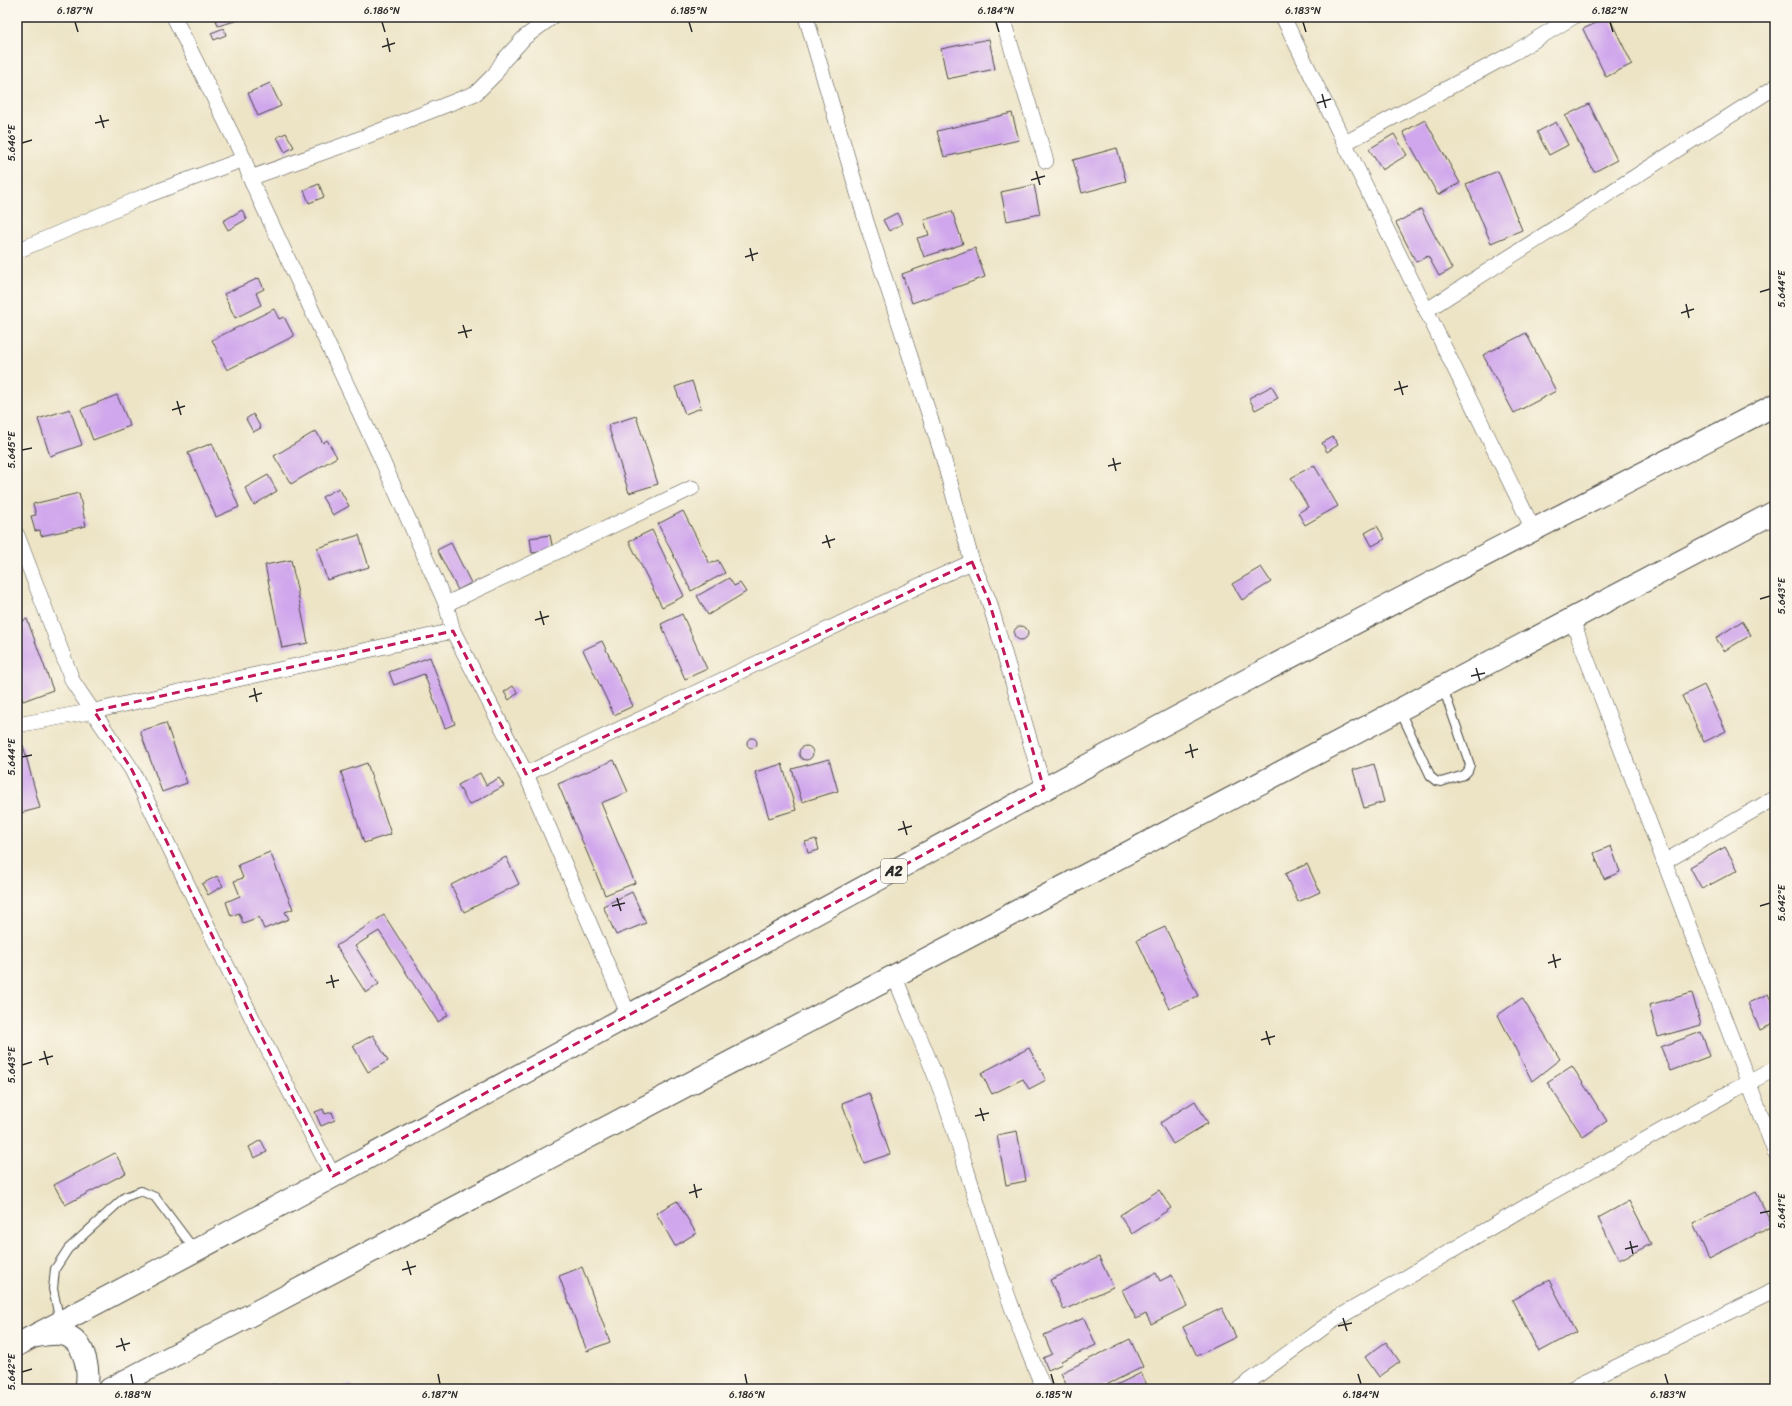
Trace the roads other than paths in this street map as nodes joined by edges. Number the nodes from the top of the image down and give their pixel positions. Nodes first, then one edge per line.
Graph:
1 (174, 17) edge
2 (552, 17) edge
3 (806, 17) edge
4 (1002, 17) edge
5 (1283, 17) edge
6 (1573, 17) edge
7 (1775, 87) edge
8 (1345, 143) junction
9 (244, 159) junction
10 (1046, 161) dead end
11 (250, 178) junction
12 (17, 251) edge
13 (1427, 310) junction
14 (1775, 405) edge
15 (692, 488) dead end
16 (1775, 512) edge
17 (1533, 529) junction
18 (17, 535) edge
19 (972, 562) junction
20 (446, 604) junction
21 (1572, 620) junction
22 (453, 631) junction
23 (1443, 687) junction
24 (1400, 710) junction
25 (94, 711) junction
26 (17, 725) edge
27 (526, 774) junction
28 (1044, 789) junction
29 (1775, 798) edge
30 (1664, 862) junction
31 (894, 975) junction
32 (629, 1016) junction
33 (1775, 1069) edge
34 (1748, 1084) junction
35 (1775, 1152) edge
36 (333, 1176) junction
37 (195, 1250) junction
38 (1775, 1290) edge
39 (60, 1322) junction
40 (25, 1340) edge
41 (86, 1389) edge
42 (110, 1389) edge
43 (1044, 1389) edge
44 (1239, 1389) edge
45 (1571, 1389) edge

1 - 9 street
2 - 11 street
3 - 19 street
4 - 10 street
5 - 8 street
6 - 8 street
7 - 13 street
8 - 13 street
9 - 11 street
9 - 12 street
11 - 20 street
13 - 17 street
14 - 17 highway, A2
15 - 20 street
16 - 21 highway
17 - 28 highway, A2
18 - 25 street
19 - 27 street
19 - 28 street
20 - 22 street
21 - 23 highway
21 - 30 street
22 - 25 street
22 - 27 street
23 - 24 highway
23 - 24 lane
24 - 31 highway
25 - 26 street
25 - 36 street
27 - 32 street
28 - 32 highway, A2
29 - 30 street
30 - 34 street
31 - 42 highway
31 - 43 street
32 - 36 highway, A2
33 - 34 street
34 - 35 street
34 - 44 street
36 - 37 highway, A2
37 - 39 highway, A2
37 - 39 lane
38 - 45 street
39 - 40 highway, A2
40 - 41 highway

